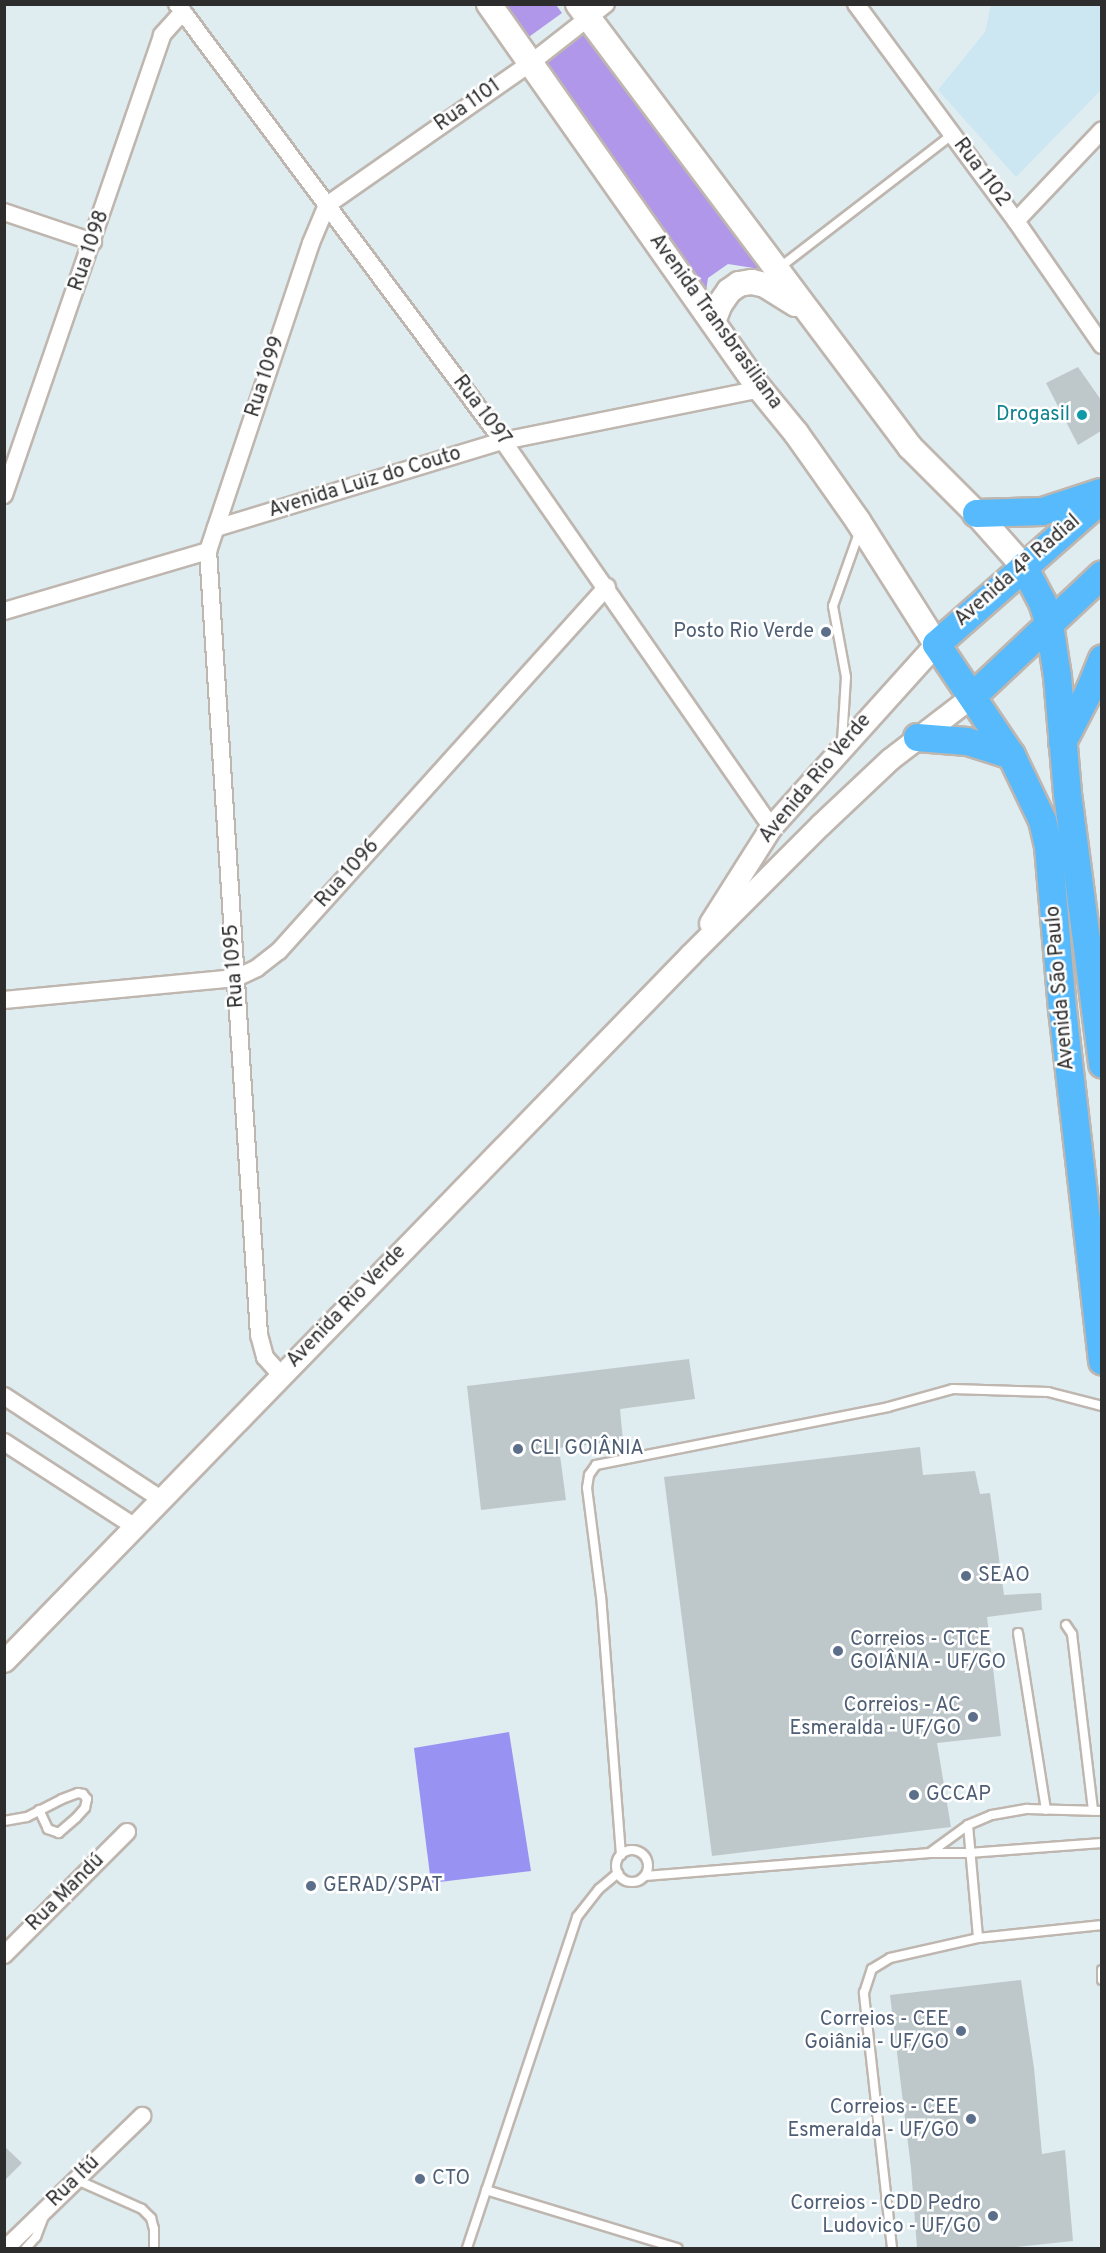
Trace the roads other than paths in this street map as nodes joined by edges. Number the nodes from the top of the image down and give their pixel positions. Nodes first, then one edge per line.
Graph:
1 (489, 4) edge
2 (855, 4) edge
3 (180, 8) edge
4 (591, 9) edge
5 (532, 62) junction
6 (1101, 130) edge
7 (952, 135) junction
8 (327, 205) junction
9 (4, 212) edge
10 (1016, 221) junction
11 (93, 242) junction
12 (777, 269) junction
13 (810, 313) junction
14 (713, 322) junction
15 (1101, 345) edge
16 (760, 388) junction
17 (503, 441) junction
18 (1101, 491) edge
19 (4, 495) edge
20 (1101, 498) edge
21 (976, 513) junction
22 (861, 526) junction
23 (216, 528) junction
24 (208, 551) junction
25 (1023, 566) junction
26 (1101, 574) edge
27 (607, 587) junction
28 (4, 611) edge
29 (1049, 624) junction
30 (936, 644) junction
31 (1101, 658) edge
32 (972, 696) junction
33 (917, 737) junction
34 (1062, 742) junction
35 (841, 747) junction
36 (1011, 755) junction
37 (771, 827) junction
38 (691, 954) junction
39 (1095, 960) edge
40 (236, 978) junction
41 (4, 1000) edge
42 (1101, 1064) edge
43 (1101, 1361) edge
44 (281, 1375) junction
45 (4, 1396) edge
46 (1101, 1406) edge
47 (4, 1442) edge
48 (161, 1498) junction
49 (134, 1526) junction
50 (1066, 1625) dead end
51 (1018, 1633) dead end
52 (4, 1661) edge
53 (39, 1810) junction
54 (1046, 1810) junction
55 (1097, 1811) edge
56 (4, 1821) edge
57 (968, 1825) junction
58 (127, 1832) dead end
59 (1101, 1843) edge
60 (930, 1853) junction
61 (969, 1853) junction
62 (621, 1855) junction
63 (618, 1873) junction
64 (645, 1876) junction
65 (1101, 1925) edge
66 (978, 1938) junction
67 (4, 1955) edge
68 (1101, 1970) edge
69 (1101, 1980) edge
70 (142, 2116) dead end
71 (77, 2180) junction
72 (486, 2190) junction
73 (44, 2211) junction
74 (6, 2248) edge
75 (26, 2248) edge
76 (154, 2248) edge
77 (467, 2248) edge
78 (677, 2248) edge
79 (892, 2248) edge

1 - 5 main road, Avenida Transbrasiliana
2 - 7 street, Rua 1102
3 - 8 street, Rua 1097
3 - 11 street, Rua 1098
4 - 5 street, Rua 1101
4 - 12 main road
5 - 8 street, Rua 1101
5 - 14 main road, Avenida Transbrasiliana
6 - 10 street
7 - 10 street, Rua 1102
7 - 12 lane
8 - 17 street, Rua 1097
8 - 23 street, Rua 1099
9 - 11 street
10 - 15 street, Rua 1102
11 - 19 street, Rua 1098
12 - 13 main road
13 - 14 main road
13 - 21 main road
14 - 16 main road, Avenida Transbrasiliana
16 - 17 street, Avenida Luiz do Couto
16 - 22 main road, Avenida Transbrasiliana
17 - 23 street, Avenida Luiz do Couto
17 - 27 street, Rua 1097
18 - 21 main road
20 - 25 main road, Avenida 4ª Radial
21 - 25 main road
22 - 30 main road, Avenida Transbrasiliana
22 - 35 lane
23 - 24 street, Rua 1099
24 - 28 street
24 - 40 street, Rua 1095
25 - 29 main road, Avenida São Paulo
25 - 30 main road, Avenida 4ª Radial
26 - 29 main road
27 - 37 street, Rua 1097
27 - 40 street, Rua 1096
29 - 32 main road
29 - 34 main road, Avenida São Paulo
30 - 32 main road, Avenida São Paulo
30 - 35 street, Avenida Rio Verde
31 - 34 main road
32 - 33 street, Avenida Rio Verde
32 - 36 main road, Avenida São Paulo
33 - 36 main road
33 - 38 street, Avenida Rio Verde
34 - 39 main road, Avenida São Paulo
35 - 37 street, Avenida Rio Verde
36 - 43 main road, Avenida São Paulo
37 - 38 street, Avenida Rio Verde
38 - 44 street, Avenida Rio Verde
39 - 42 main road, Avenida São Paulo
40 - 41 street, Rua 1096
40 - 44 street, Rua 1095
44 - 48 street, Avenida Rio Verde
45 - 48 street
46 - 62 lane
47 - 49 street
48 - 49 street, Avenida Rio Verde
49 - 52 street, Avenida Rio Verde
50 - 55 lane
51 - 54 lane
53 - 53 lane
53 - 56 lane
54 - 55 lane
54 - 57 lane
57 - 60 lane
57 - 61 lane
58 - 67 street, Rua Mandú
59 - 61 lane
60 - 61 lane
60 - 64 lane
61 - 66 lane
62 - 63 lane
62 - 64 lane
63 - 64 lane
63 - 72 lane
65 - 66 lane
66 - 79 lane
68 - 69 lane
70 - 71 street, Rua Itú
71 - 73 street, Rua Itú
71 - 76 lane
72 - 77 lane
72 - 78 lane
73 - 74 street, Rua Itú
73 - 75 lane

